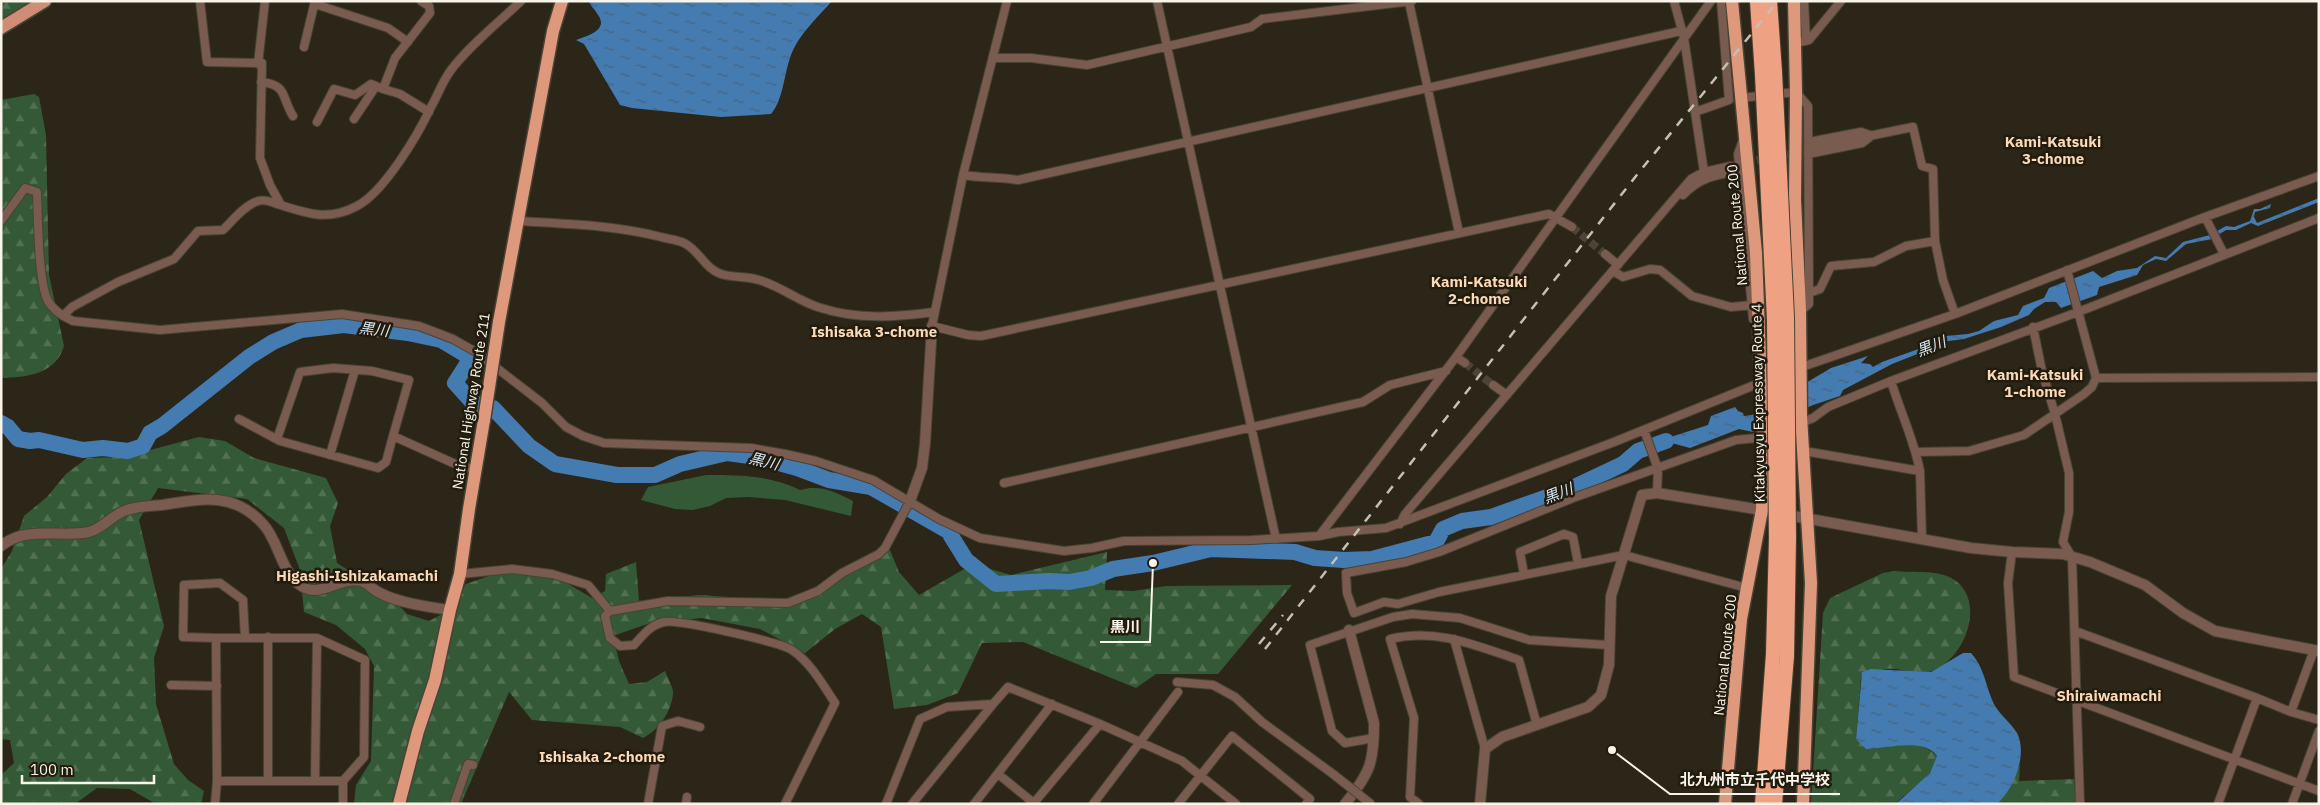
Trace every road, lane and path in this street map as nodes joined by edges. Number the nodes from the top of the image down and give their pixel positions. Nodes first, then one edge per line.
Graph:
1 (45, 1) edge
2 (200, 1) edge
3 (265, 1) edge
4 (421, 1) edge
5 (521, 1) edge
6 (562, 1) edge
7 (1007, 1) edge
8 (1157, 1) edge
9 (1412, 1) edge
10 (1674, 1) edge
11 (1711, 1) edge
12 (1721, 1) edge
13 (1732, 1) edge
14 (1757, 1) edge
15 (1770, 1) edge
16 (1794, 1) edge
17 (1804, 1) edge
18 (1841, 1) edge
19 (315, 2) edge
20 (1409, 2) edge
21 (1, 28) edge
22 (1682, 35) junction
23 (408, 42) junction
24 (1801, 42) junction
25 (304, 47) dead end
26 (1166, 47) junction
27 (993, 58) junction
28 (258, 64) junction
29 (1768, 73) junction
30 (261, 82) junction
31 (379, 87) junction
32 (1428, 88) junction
33 (1796, 92) junction
34 (1735, 99) junction
35 (429, 112) junction
36 (1695, 112) junction
37 (293, 116) dead end
38 (354, 119) dead end
39 (317, 122) dead end
40 (1745, 136) junction
41 (1872, 136) junction
42 (1187, 141) junction
43 (1812, 145) junction
44 (1808, 154) junction
45 (1731, 166) dead end
46 (1739, 171) junction
47 (1704, 172) junction
48 (963, 175) junction
49 (2319, 176) edge
50 (281, 205) junction
51 (1666, 208) junction
52 (1556, 216) junction
53 (2319, 218) edge
54 (2207, 220) junction
55 (1, 221) edge
56 (518, 221) junction
57 (1572, 227) tunnel mouth
58 (1460, 233) junction
59 (1935, 241) junction
60 (2223, 252) junction
61 (1605, 254) tunnel mouth
62 (1615, 268) junction
63 (2067, 272) junction
64 (1219, 283) junction
65 (1809, 293) junction
66 (1752, 305) junction
67 (2077, 310) junction
68 (1800, 311) junction
69 (934, 312) junction
70 (1955, 314) junction
71 (63, 316) junction
72 (932, 326) junction
73 (2033, 327) junction
74 (1760, 339) junction
75 (1456, 357) junction
76 (1465, 363) tunnel mouth
77 (354, 370) junction
78 (1800, 370) junction
79 (1446, 371) junction
80 (2319, 377) edge
81 (2096, 378) junction
82 (1891, 381) junction
83 (1493, 385) tunnel mouth
84 (1762, 385) junction
85 (1506, 395) junction
86 (2055, 414) junction
87 (239, 419) dead end
88 (1801, 420) junction
89 (1251, 428) junction
90 (1644, 432) junction
91 (393, 436) junction
92 (1763, 436) junction
93 (277, 439) junction
94 (1804, 451) junction
95 (1916, 452) junction
96 (330, 455) junction
97 (1657, 466) junction
98 (476, 470) junction
99 (1920, 471) junction
100 (1004, 482) dead end
101 (1657, 493) junction
102 (909, 503) junction
103 (1762, 510) junction
104 (1806, 519) junction
105 (1400, 524) junction
106 (1319, 536) junction
107 (1783, 538) junction
108 (1276, 539) junction
109 (1922, 539) junction
110 (1, 546) edge
111 (2012, 552) junction
112 (1624, 555) junction
113 (2072, 557) junction
114 (1578, 563) junction
115 (460, 574) junction
116 (1524, 574) junction
117 (1747, 588) junction
118 (450, 610) junction
119 (610, 611) junction
120 (1349, 630) junction
121 (2075, 631) junction
122 (268, 637) junction
123 (216, 638) junction
124 (245, 638) junction
125 (317, 638) junction
126 (1454, 639) junction
127 (1608, 646) junction
128 (2316, 651) edge
129 (1178, 682) dead end
130 (171, 684) dead end
131 (216, 686) junction
132 (1178, 692) dead end
133 (2258, 698) junction
134 (2076, 699) junction
135 (992, 704) junction
136 (1052, 704) junction
137 (2291, 712) junction
138 (2319, 720) edge
139 (1100, 724) junction
140 (1537, 725) junction
141 (700, 727) dead end
142 (2319, 731) edge
143 (1374, 738) junction
144 (1140, 743) junction
145 (1485, 749) junction
146 (2234, 759) junction
147 (473, 765) dead end
148 (998, 774) junction
149 (1201, 776) junction
150 (217, 781) junction
151 (268, 781) junction
152 (315, 781) junction
153 (343, 781) junction
154 (2299, 784) junction
155 (2319, 791) edge
156 (1034, 803) edge
157 (215, 804) edge
158 (343, 804) edge
159 (399, 804) edge
160 (454, 804) edge
161 (648, 804) edge
162 (786, 804) edge
163 (886, 804) edge
164 (912, 804) edge
165 (974, 804) edge
166 (1093, 804) edge
167 (1178, 804) edge
168 (1236, 804) edge
169 (1306, 804) edge
170 (1345, 804) edge
171 (1371, 804) edge
172 (1419, 804) edge
173 (1480, 804) edge
174 (1725, 804) edge
175 (1762, 804) edge
176 (1775, 804) edge
177 (1803, 804) edge
178 (2080, 804) edge
179 (2218, 804) edge
180 (2292, 804) edge

1 - 21 main road
2 - 28 street
3 - 28 street
4 - 23 street
5 - 35 street
6 - 56 highway, National Highway Route 211
7 - 27 street
8 - 26 street
9 - 20 street
10 - 22 street
11 - 22 street
12 - 34 street
13 - 34 highway, National Route 200
14 - 29 highway
15 - 29 highway
16 - 24 highway
17 - 24 street
18 - 24 street
19 - 23 street
19 - 25 street
20 - 26 street
20 - 32 street
22 - 32 street
22 - 36 street
22 - 52 street
23 - 31 street
24 - 33 highway
26 - 27 street
26 - 42 street
27 - 48 street
28 - 30 street
29 - 107 highway, bridge
30 - 37 street
30 - 50 street
31 - 35 street
31 - 38 street
31 - 39 street
32 - 42 street
32 - 58 street
33 - 34 street
33 - 43 street
33 - 68 highway
34 - 36 street
34 - 40 highway, National Route 200
35 - 50 street
36 - 47 street
40 - 46 street
40 - 74 highway, National Route 200
41 - 43 street
41 - 44 street
41 - 59 street
42 - 48 street
42 - 64 street
43 - 44 street
44 - 65 street
45 - 47 street
46 - 51 street
46 - 66 street
47 - 51 street
48 - 69 street
49 - 54 street
50 - 71 street
51 - 62 street
52 - 57 street
52 - 58 street
52 - 75 street
53 - 60 street
54 - 60 street
54 - 63 street
55 - 71 street
56 - 69 street
56 - 98 highway, National Highway Route 211, bridge
58 - 64 street
59 - 65 street
59 - 70 street
60 - 67 street
61 - 62 street
62 - 66 street
62 - 85 street
63 - 67 street
63 - 70 street
64 - 72 street
64 - 89 street
65 - 68 street
66 - 74 street
67 - 73 street
67 - 81 street
68 - 78 highway
69 - 72 street
70 - 78 street
71 - 102 street
72 - 102 street
73 - 82 street
73 - 86 street
74 - 84 highway, National Route 200
75 - 76 street
75 - 79 street
77 - 91 street
77 - 93 street
77 - 96 street
78 - 84 street
78 - 88 highway
79 - 89 street
79 - 106 street
80 - 81 street
81 - 86 street
82 - 88 street
82 - 95 street
83 - 85 street
84 - 90 street
84 - 92 highway, National Route 200
85 - 105 street
86 - 95 street
86 - 113 street
87 - 93 street
88 - 92 street
88 - 94 highway
89 - 100 street
89 - 108 street
90 - 97 street
90 - 105 street
91 - 96 street
91 - 98 street
92 - 97 street
92 - 103 highway, National Route 200
93 - 96 street
94 - 99 street
94 - 104 highway
95 - 99 street
97 - 101 street
97 - 116 street
98 - 115 highway, National Highway Route 211
99 - 109 street
101 - 103 street
101 - 112 street
102 - 108 street
102 - 119 street
103 - 104 street
103 - 117 highway, National Route 200
104 - 109 street
104 - 177 highway
105 - 106 street
106 - 108 street
107 - 175 highway
107 - 176 highway
109 - 111 street
110 - 118 street
111 - 113 street
111 - 134 street
112 - 114 street
112 - 117 street
112 - 127 street
113 - 121 street
113 - 128 street
114 - 116 street
114 - 116 street
115 - 118 highway, National Highway Route 211
115 - 119 street
117 - 174 highway, National Route 200
118 - 159 highway, National Highway Route 211
119 - 162 street
120 - 127 street
120 - 143 street
120 - 143 street
121 - 133 street
121 - 134 street
122 - 124 street
122 - 125 street
122 - 151 street
123 - 124 street
123 - 124 street
123 - 131 street
125 - 152 street
125 - 153 street
126 - 140 street
126 - 145 street
126 - 172 street
127 - 140 street
128 - 137 street
129 - 171 street, bridge
130 - 131 street
131 - 150 street
132 - 144 street
133 - 137 street
133 - 146 street
134 - 146 street
134 - 178 street
135 - 136 street
135 - 163 street
135 - 164 street
136 - 139 street
136 - 148 street
137 - 138 street
139 - 144 street
139 - 156 street
140 - 145 street
141 - 161 street
142 - 154 street
143 - 170 street
144 - 149 street
144 - 166 street
145 - 173 street
146 - 154 street
146 - 179 street
147 - 160 street
148 - 156 street
148 - 165 street
149 - 167 street
149 - 168 street
149 - 169 street
150 - 151 street
150 - 157 street
151 - 152 street
152 - 153 street
153 - 158 street
154 - 155 street
154 - 180 street

